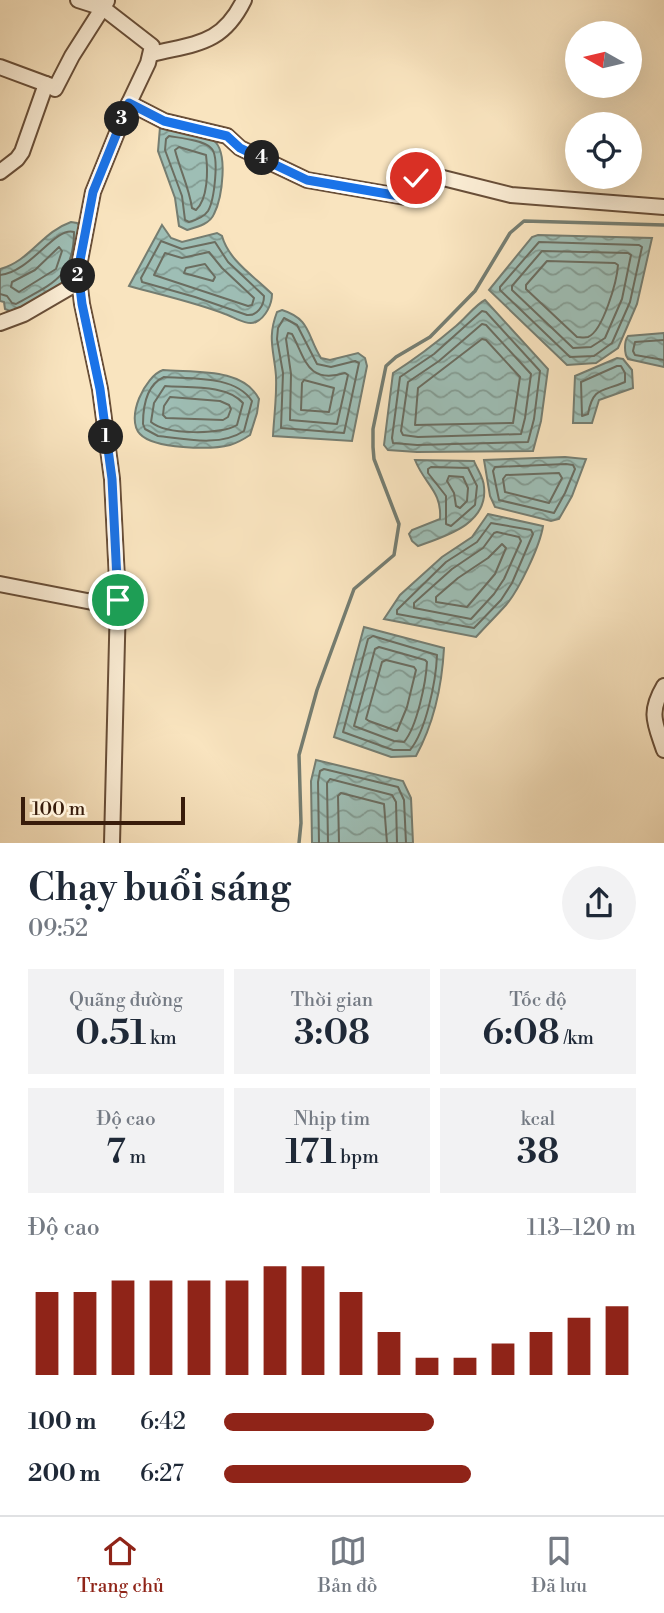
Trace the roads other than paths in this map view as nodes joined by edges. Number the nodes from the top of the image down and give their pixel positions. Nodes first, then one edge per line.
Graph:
1 (78, 0) edge
2 (244, 0) edge
3 (106, 4) edge
4 (152, 54) junction
5 (0, 67) edge
6 (52, 87) junction
7 (129, 103) junction
8 (0, 172) edge
9 (664, 207) edge
10 (79, 282) junction
11 (0, 323) edge
12 (0, 584) edge
13 (118, 607) junction
14 (664, 686) edge
15 (664, 750) edge
16 (112, 843) edge

1 - 3 street
2 - 4 street
3 - 4 street
3 - 6 street
4 - 7 street
5 - 6 street
6 - 8 street
7 - 9 street
7 - 10 street
10 - 11 street
10 - 13 street
12 - 13 street
13 - 16 street
14 - 15 street

